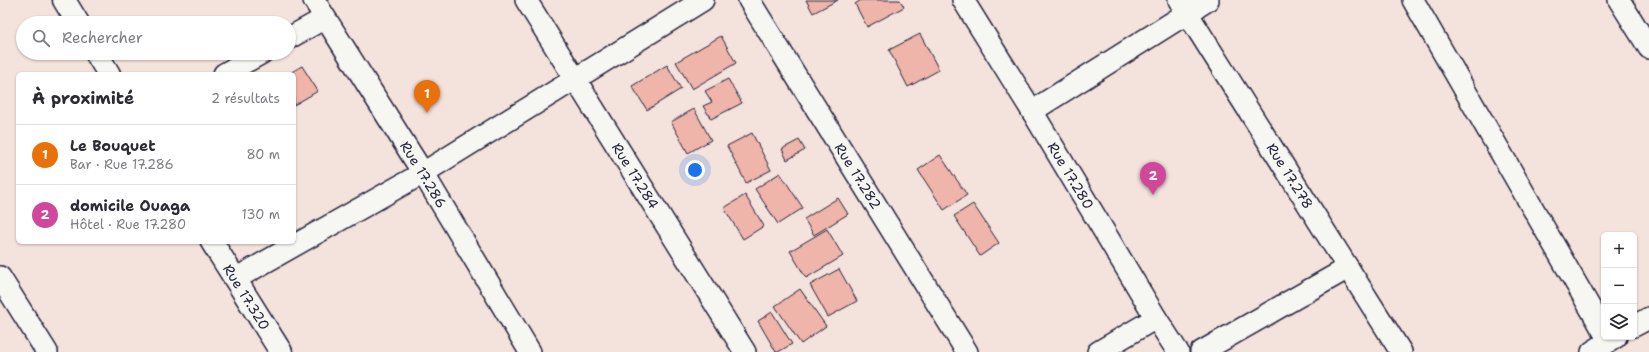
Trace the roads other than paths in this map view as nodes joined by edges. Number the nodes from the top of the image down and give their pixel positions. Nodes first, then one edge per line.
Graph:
1 (64, 0) edge
2 (314, 0) edge
3 (526, 0) edge
4 (703, 0) edge
5 (749, 0) edge
6 (962, 0) edge
7 (1208, 0) edge
8 (1413, 0) edge
9 (1619, 0) edge
10 (1183, 7) edge
11 (74, 16) edge
12 (325, 18) junction
13 (296, 34) edge
14 (1649, 48) edge
15 (100, 60) edge
16 (249, 60) edge
17 (108, 72) edge
18 (228, 72) edge
19 (576, 79) junction
20 (1032, 111) junction
21 (423, 173) junction
22 (213, 244) edge
23 (1348, 268) junction
24 (0, 277) edge
25 (235, 279) junction
26 (1156, 318) junction
27 (1649, 318) edge
28 (1637, 324) edge
29 (1607, 342) edge
30 (47, 352) edge
31 (281, 352) edge
32 (530, 352) edge
33 (745, 352) edge
34 (967, 352) edge
35 (1098, 352) edge
36 (1178, 352) edge
37 (1201, 352) edge
38 (1401, 352) edge

1 - 11 street
2 - 12 street, Rue 17.286
3 - 19 street, Rue 17.284
4 - 19 street
5 - 34 street, Rue 17.282
6 - 20 street, Rue 17.280
7 - 10 street
8 - 29 street
9 - 14 street
10 - 20 street
10 - 23 street, Rue 17.278
12 - 13 street
12 - 21 street, Rue 17.286
15 - 17 street
16 - 18 street
19 - 21 street
19 - 33 street, Rue 17.284
20 - 26 street, Rue 17.280
21 - 25 street
21 - 32 street, Rue 17.286
22 - 25 street, Rue 17.320
23 - 37 street
23 - 38 street, Rue 17.278
24 - 30 street
25 - 31 street, Rue 17.320
26 - 35 street
26 - 36 street, Rue 17.280
27 - 28 street

